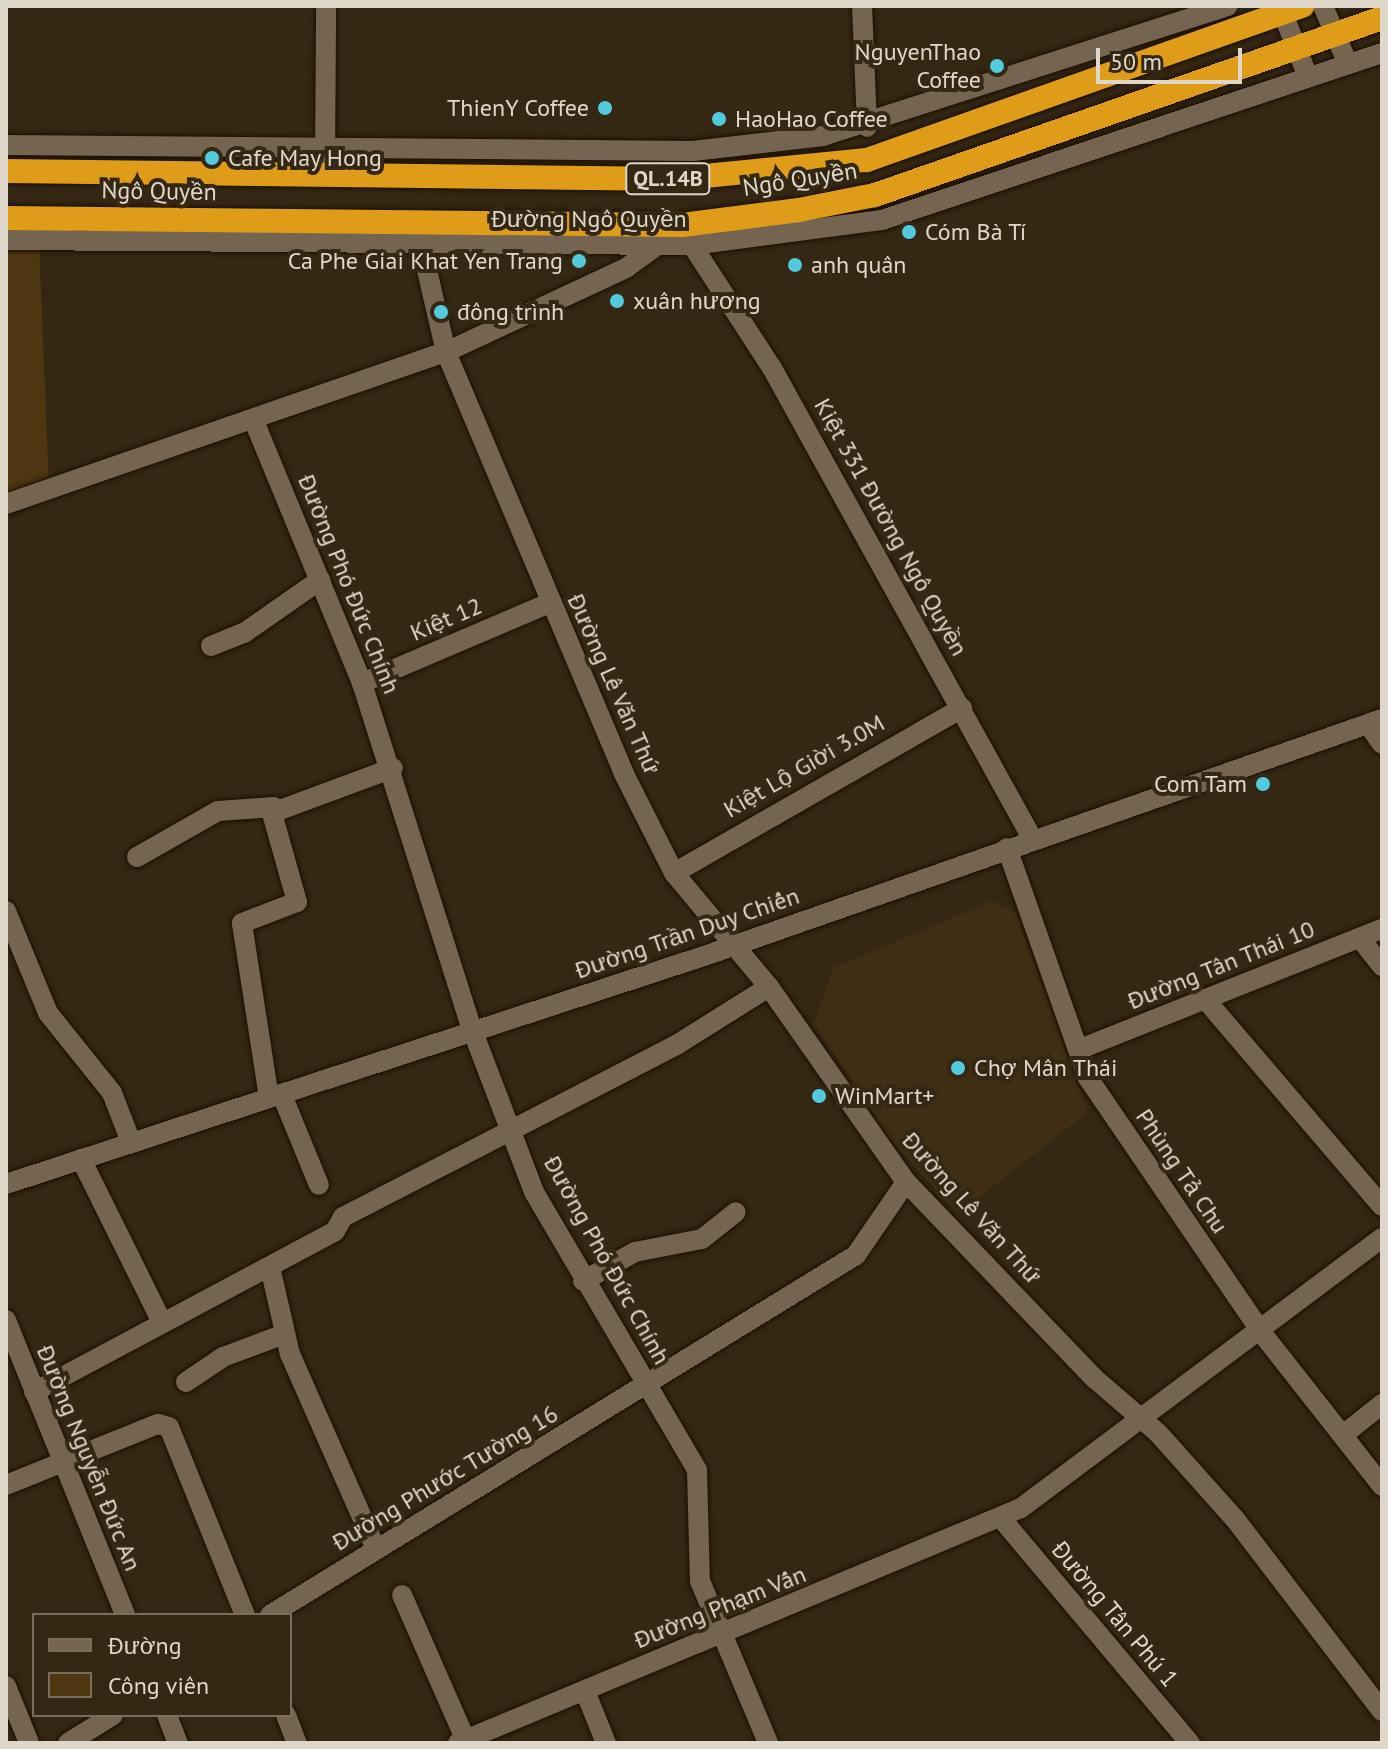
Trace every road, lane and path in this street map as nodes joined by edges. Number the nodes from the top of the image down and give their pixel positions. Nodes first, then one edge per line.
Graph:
1 (326, 6) edge
2 (862, 6) edge
3 (1228, 6) edge
4 (1323, 6) edge
5 (1289, 8) edge
6 (1382, 18) edge
7 (1336, 34) junction
8 (1297, 48) junction
9 (1382, 53) edge
10 (1348, 64) junction
11 (1308, 77) junction
12 (867, 127) junction
13 (6, 145) edge
14 (325, 151) junction
15 (6, 171) edge
16 (325, 176) junction
17 (6, 218) edge
18 (687, 235) junction
19 (6, 240) edge
20 (421, 244) junction
21 (656, 246) junction
22 (446, 352) junction
23 (254, 421) junction
24 (6, 504) edge
25 (320, 580) junction
26 (550, 603) junction
27 (211, 646) dead end
28 (362, 683) junction
29 (962, 708) junction
30 (1375, 722) edge
31 (1382, 744) edge
32 (393, 768) junction
33 (274, 807) junction
34 (1033, 840) junction
35 (1007, 848) junction
36 (137, 857) dead end
37 (674, 873) junction
38 (6, 911) edge
39 (1382, 929) edge
40 (1360, 938) junction
41 (736, 945) junction
42 (1382, 966) edge
43 (769, 987) junction
44 (1205, 999) junction
45 (473, 1032) junction
46 (1080, 1049) junction
47 (276, 1096) junction
48 (511, 1132) junction
49 (131, 1142) junction
50 (81, 1159) junction
51 (906, 1182) junction
52 (6, 1184) edge
53 (319, 1185) dead end
54 (1382, 1206) edge
55 (736, 1212) dead end
56 (1382, 1238) edge
57 (270, 1267) junction
58 (583, 1281) junction
59 (6, 1320) edge
60 (161, 1320) junction
61 (1261, 1332) junction
62 (285, 1334) junction
63 (186, 1382) dead end
64 (648, 1388) junction
65 (34, 1392) junction
66 (1382, 1404) edge
67 (1136, 1419) junction
68 (1343, 1435) junction
69 (61, 1463) junction
70 (6, 1485) edge
71 (1382, 1486) edge
72 (1001, 1518) junction
73 (376, 1549) junction
74 (402, 1595) dead end
75 (124, 1613) edge
76 (244, 1613) edge
77 (273, 1613) edge
78 (723, 1635) junction
79 (6, 1686) edge
80 (585, 1691) junction
81 (1382, 1711) edge
82 (110, 1717) edge
83 (168, 1717) edge
84 (287, 1717) edge
85 (464, 1742) edge
86 (29, 1743) edge
87 (68, 1743) edge
88 (178, 1743) edge
89 (297, 1743) edge
90 (606, 1743) edge
91 (768, 1743) edge
92 (1190, 1743) edge

1 - 14 street
2 - 12 street
3 - 12 street
4 - 7 street
5 - 8 street
5 - 16 highway, Ngô Quyền / QL.14B
6 - 7 highway, Ngô Quyền / QL.14B
7 - 8 highway, Ngô Quyền / QL.14B
7 - 10 street
8 - 11 street
8 - 18 highway, Ngô Quyền / QL.14B
9 - 10 street, Đường Ngô Quyền
10 - 11 street, Đường Ngô Quyền
11 - 18 street, Đường Ngô Quyền
12 - 14 street
13 - 14 street
14 - 16 street
15 - 16 highway, Ngô Quyền / QL.14B
17 - 18 highway, Ngô Quyền / QL.14B
18 - 21 street
18 - 29 street, Kiệt 331 Đường Ngô Quyền
19 - 20 street, Đường Ngô Quyền
20 - 21 street, Đường Ngô Quyền
20 - 22 street, Đường Lê Văn Thứ
21 - 22 street
22 - 23 street
22 - 26 street, Đường Lê Văn Thứ
23 - 24 street
23 - 25 street, Đường Phó Đức Chính
25 - 27 street
25 - 28 street, Đường Phó Đức Chính
26 - 28 street, Kiệt 12
26 - 37 street, Đường Lê Văn Thứ
28 - 32 street, Đường Phó Đức Chính
29 - 34 street, Kiệt 331 Đường Ngô Quyền
29 - 37 street, Kiệt Lộ Giời 3.0M
30 - 31 street
30 - 34 street, Đường Trần Duy Chiến
32 - 33 street
32 - 45 street, Đường Phó Đức Chính
33 - 36 street
33 - 47 street
34 - 35 street, Đường Trần Duy Chiến
35 - 41 street, Đường Trần Duy Chiến
35 - 46 street, Phùng Tả Chu
37 - 41 street, Đường Lê Văn Thứ
38 - 49 street
39 - 40 street, Đường Tân Thái 10
40 - 42 street
40 - 44 street, Đường Tân Thái 10
41 - 43 street, Đường Lê Văn Thứ
41 - 45 street, Đường Trần Duy Chiến
43 - 48 street
43 - 51 street, Đường Lê Văn Thứ
44 - 46 street, Đường Tân Thái 10
44 - 54 street
45 - 47 street, Đường Trần Duy Chiến
45 - 48 street, Đường Phó Đức Chính
46 - 61 street, Phùng Tả Chu
47 - 49 street, Đường Trần Duy Chiến
47 - 53 street
48 - 57 street
48 - 58 street, Đường Phó Đức Chính
49 - 50 street, Đường Trần Duy Chiến
50 - 52 street, Đường Trần Duy Chiến
50 - 60 street
51 - 64 street, Đường Phước Tường 16
51 - 67 street, Đường Lê Văn Thứ
55 - 58 street
56 - 61 street
57 - 60 street
57 - 62 street
58 - 64 street, Đường Phó Đức Chính
59 - 65 street, Đường Nguyễn Đức An
60 - 65 street
61 - 67 street, Đường Phạm Vấn
61 - 68 street, Phùng Tả Chu
62 - 63 street
62 - 73 street
64 - 73 street, Đường Phước Tường 16
64 - 78 street, Đường Phó Đức Chính
65 - 69 street, Đường Nguyễn Đức An
66 - 68 street
67 - 72 street, Đường Phạm Vấn
67 - 81 street, Đường Lê Văn Thứ
68 - 71 street, Phùng Tả Chu
69 - 70 street
69 - 75 street, Đường Nguyễn Đức An
69 - 76 street
72 - 78 street, Đường Phạm Vấn
72 - 92 street, Đường Tân Phú 1
73 - 77 street, Đường Phước Tường 16
74 - 85 street
78 - 80 street, Đường Phạm Vấn
78 - 91 street, Đường Phó Đức Chính
79 - 86 street
80 - 85 street, Đường Phạm Vấn
80 - 90 street
82 - 87 street
83 - 88 street
84 - 89 street

